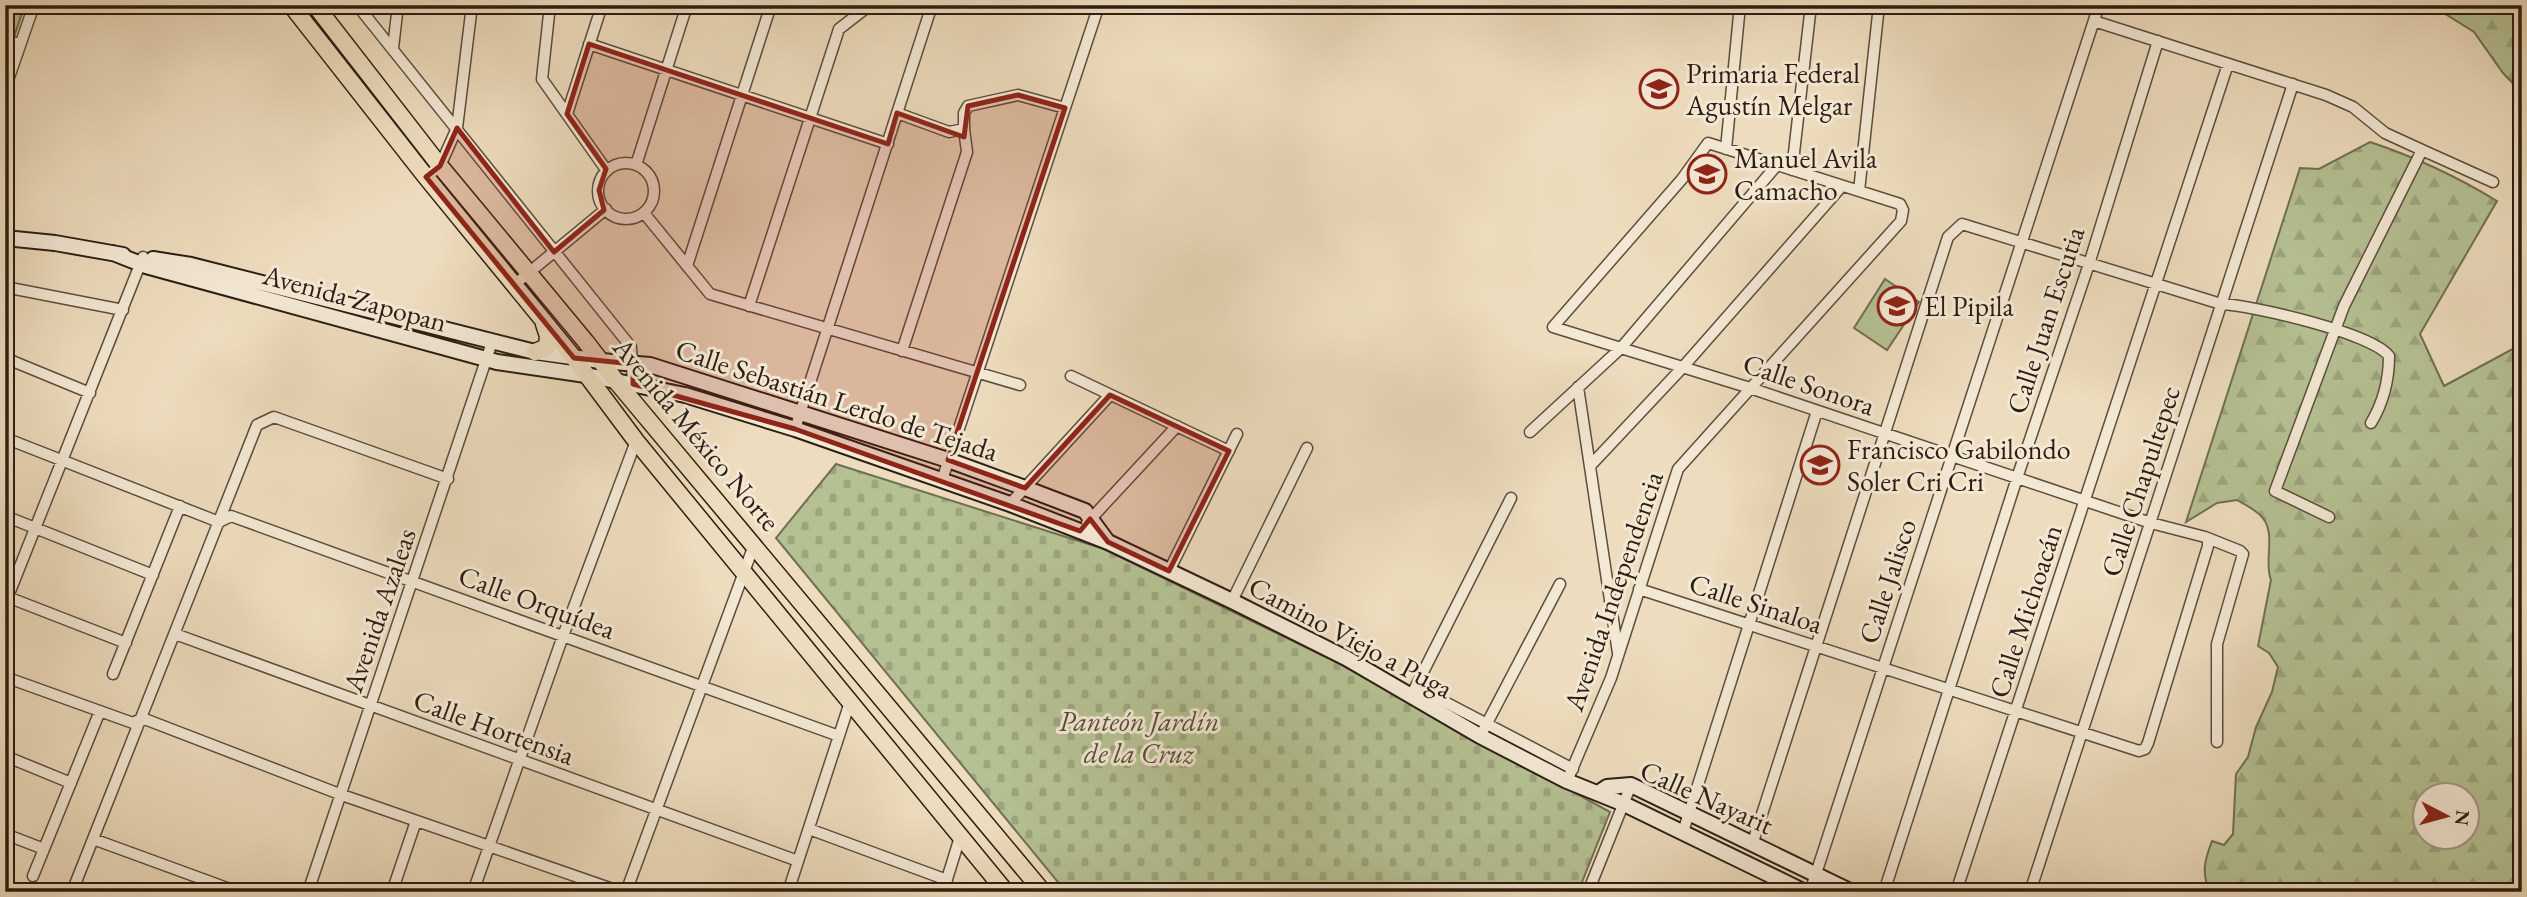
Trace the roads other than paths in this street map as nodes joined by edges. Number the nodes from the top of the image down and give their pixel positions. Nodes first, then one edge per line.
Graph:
1 (34, 5) edge
2 (291, 5) edge
3 (315, 5) edge
4 (357, 5) edge
5 (398, 5) edge
6 (472, 5) edge
7 (550, 5) edge
8 (602, 5) edge
9 (687, 5) edge
10 (771, 5) edge
11 (870, 5) edge
12 (932, 5) edge
13 (1099, 5) edge
14 (1740, 5) edge
15 (1811, 5) edge
16 (1879, 5) edge
17 (2099, 5) edge
18 (2094, 21) junction
19 (5, 40) edge
20 (2158, 41) junction
21 (20, 44) junction
22 (589, 44) junction
23 (393, 48) junction
24 (2228, 64) junction
25 (667, 70) junction
26 (2293, 84) junction
27 (5, 89) edge
28 (741, 94) junction
29 (1065, 108) junction
30 (567, 114) junction
31 (897, 114) junction
32 (811, 118) junction
33 (457, 128) junction
34 (964, 129) junction
35 (888, 144) junction
36 (1726, 149) junction
37 (2422, 150) junction
38 (636, 165) junction
39 (1777, 165) junction
40 (440, 166) junction
41 (1792, 170) junction
42 (607, 171) junction
43 (426, 177) junction
44 (2493, 182) dead end
45 (1842, 186) junction
46 (1859, 191) junction
47 (606, 209) junction
48 (644, 213) junction
49 (5, 238) edge
50 (2022, 243) junction
51 (554, 251) junction
52 (142, 260) junction
53 (2089, 264) junction
54 (687, 266) junction
55 (528, 273) junction
56 (514, 285) junction
57 (2156, 285) junction
58 (5, 287) edge
59 (2221, 304) junction
60 (750, 306) junction
61 (123, 310) junction
62 (543, 322) junction
63 (828, 329) junction
64 (2335, 330) junction
65 (492, 342) junction
66 (1621, 348) junction
67 (902, 351) junction
68 (535, 352) junction
69 (5, 358) edge
70 (574, 358) junction
71 (487, 359) junction
72 (601, 361) junction
73 (633, 364) junction
74 (1683, 367) junction
75 (976, 373) junction
76 (586, 375) junction
77 (1071, 376) dead end
78 (616, 381) junction
79 (633, 384) junction
80 (1020, 385) dead end
81 (1578, 387) junction
82 (1750, 388) junction
83 (90, 393) junction
84 (1110, 395) junction
85 (1817, 411) junction
86 (800, 413) junction
87 (2371, 423) dead end
88 (1177, 426) junction
89 (795, 429) junction
90 (1530, 432) dead end
91 (1237, 434) dead end
92 (1885, 434) junction
93 (5, 438) edge
94 (636, 440) junction
95 (1307, 448) dead end
96 (1229, 451) junction
97 (1952, 457) junction
98 (63, 460) junction
99 (948, 460) junction
100 (1590, 466) junction
101 (2017, 478) junction
102 (448, 479) junction
103 (942, 480) junction
104 (1025, 488) junction
105 (1511, 498) dead end
106 (2085, 501) junction
107 (1010, 504) junction
108 (180, 506) junction
109 (5, 516) edge
110 (2329, 517) dead end
111 (1091, 519) junction
112 (219, 522) junction
113 (2151, 523) junction
114 (36, 528) junction
115 (1080, 531) junction
116 (2208, 539) junction
117 (1108, 542) junction
118 (754, 545) junction
119 (1169, 571) junction
120 (745, 573) junction
121 (153, 575) junction
122 (413, 582) junction
123 (1560, 584) dead end
124 (1639, 589) junction
125 (6, 599) edge
126 (1232, 601) junction
127 (1749, 625) junction
128 (175, 634) junction
129 (563, 636) junction
130 (126, 643) junction
131 (1816, 647) junction
132 (1618, 656) junction
133 (1883, 668) junction
134 (113, 674) dead end
135 (5, 677) edge
136 (702, 687) junction
137 (1948, 690) junction
138 (1413, 692) junction
139 (850, 702) junction
140 (371, 706) junction
141 (100, 711) junction
142 (2016, 712) junction
143 (142, 718) junction
144 (1483, 731) junction
145 (2082, 733) junction
146 (839, 736) junction
147 (2217, 742) dead end
148 (5, 756) edge
149 (520, 761) junction
150 (1570, 775) junction
151 (71, 783) junction
152 (1631, 785) junction
153 (1598, 793) junction
154 (342, 794) junction
155 (1624, 804) junction
156 (657, 810) junction
157 (1689, 812) junction
158 (416, 821) junction
159 (809, 829) junction
160 (1683, 832) junction
161 (5, 834) edge
162 (960, 836) junction
163 (93, 839) junction
164 (1753, 842) junction
165 (489, 846) junction
166 (44, 849) junction
167 (798, 861) junction
168 (1816, 874) junction
169 (33, 876) dead end
170 (947, 880) junction
171 (72, 892) edge
172 (238, 892) edge
173 (308, 892) edge
174 (392, 892) edge
175 (473, 892) edge
176 (624, 892) edge
177 (788, 892) edge
178 (943, 892) edge
179 (1006, 892) edge
180 (1043, 892) edge
181 (1588, 892) edge
182 (1808, 892) edge
183 (1852, 892) edge
184 (1884, 892) edge
185 (1956, 892) edge
186 (2030, 892) edge

1 - 21 street
2 - 43 main road, Avenida México Norte
3 - 40 main road, Avenida México Norte
4 - 23 street, Calle Sebastián Lerdo de Tejada
5 - 23 street
6 - 33 street
7 - 30 street
8 - 22 street
9 - 25 street
10 - 28 street
11 - 32 street
12 - 31 street
13 - 29 street
14 - 36 street
15 - 41 street
16 - 46 street
17 - 18 street, Calle Jalisco
18 - 20 street
18 - 50 street, Calle Jalisco
19 - 21 street
20 - 24 street
20 - 53 street, Calle Juan Escutia
21 - 27 street
22 - 25 street
22 - 30 street
23 - 33 street, Calle Sebastián Lerdo de Tejada
24 - 26 street
24 - 57 street, Calle Michoacán
25 - 28 street
25 - 38 street
26 - 37 street
26 - 59 street, Calle Chapultepec
28 - 32 street
28 - 54 street
29 - 34 street
29 - 75 street
30 - 42 street
31 - 34 street
31 - 35 street
32 - 35 street
32 - 60 street
33 - 40 street
33 - 51 street, Calle Sebastián Lerdo de Tejada
34 - 67 street
35 - 63 street
36 - 39 street
36 - 66 street, Calle Sonora
37 - 44 street
37 - 64 street
38 - 42 street
38 - 48 street
39 - 41 street
39 - 66 street
40 - 43 street
40 - 55 main road, Avenida México Norte
41 - 45 street
42 - 47 street
43 - 56 main road, Avenida México Norte
45 - 46 street
45 - 74 street
46 - 82 street, Avenida Independencia
47 - 48 street
47 - 51 street
48 - 54 street
49 - 52 street, Avenida Zapopan
50 - 53 street
50 - 92 street
50 - 97 street, Calle Jalisco
51 - 55 street
51 - 73 street, Calle Sebastián Lerdo de Tejada
52 - 61 street
52 - 65 street, Avenida Zapopan
52 - 71 street, Avenida Zapopan
53 - 57 street
53 - 101 street, Calle Juan Escutia
54 - 60 street
55 - 56 street
55 - 72 main road, Avenida México Norte
56 - 62 main road, Avenida México Norte
57 - 59 street
57 - 106 street, Calle Michoacán
58 - 61 street
59 - 64 street
59 - 113 street, Calle Chapultepec
60 - 63 street
61 - 83 street
62 - 68 main road
62 - 70 main road, Avenida México Norte
63 - 67 street
63 - 86 street
64 - 87 street
64 - 110 street
65 - 68 street, Avenida Zapopan
65 - 71 street, Avenida Azaleas
66 - 74 street, Calle Sonora
66 - 81 street
67 - 75 street
68 - 70 street, Calle Sebastián Lerdo de Tejada
69 - 83 street
70 - 72 street, Calle Sebastián Lerdo de Tejada
70 - 76 main road, Avenida México Norte
71 - 76 street, Avenida Zapopan
71 - 102 street, Avenida Azaleas
72 - 73 street, Calle Sebastián Lerdo de Tejada
72 - 78 main road, Avenida México Norte
73 - 79 street, Calle Sebastián Lerdo de Tejada
73 - 86 street, Calle Sebastián Lerdo de Tejada
74 - 82 street, Calle Sonora
74 - 100 street
75 - 80 street
75 - 99 street
76 - 78 street, Calle Sebastián Lerdo de Tejada
76 - 94 main road, Avenida México Norte
77 - 84 street
78 - 79 street, Calle Sebastián Lerdo de Tejada
78 - 118 main road, Avenida México Norte
79 - 89 street, Calle Sebastián Lerdo de Tejada
81 - 90 street
81 - 100 street
82 - 85 street, Calle Sonora
82 - 124 street, Avenida Independencia
83 - 98 street
84 - 88 street
84 - 104 street, Calle Sebastián Lerdo de Tejada
85 - 92 street, Calle Sonora
85 - 127 street
86 - 89 street
86 - 99 street, Calle Sebastián Lerdo de Tejada
88 - 96 street
88 - 111 street
89 - 103 street, Calle Sebastián Lerdo de Tejada
91 - 96 street
92 - 97 street, Calle Sonora
92 - 131 street
93 - 98 street, Calle Orquídea
94 - 120 main road, Avenida México Norte
94 - 129 street
95 - 126 street
96 - 119 street
97 - 101 street, Calle Sonora
97 - 133 street, Calle Jalisco
98 - 108 street, Calle Orquídea
98 - 114 street
99 - 103 street
99 - 104 street, Calle Sebastián Lerdo de Tejada
100 - 132 street
101 - 106 street, Calle Sonora
101 - 137 street, Calle Juan Escutia
102 - 112 street
102 - 122 street, Avenida Azaleas
103 - 107 street, Calle Sebastián Lerdo de Tejada
104 - 107 street, Calle Sebastián Lerdo de Tejada
104 - 111 street, Calle Sebastián Lerdo de Tejada
105 - 138 street
106 - 113 street, Calle Sonora
106 - 142 street, Calle Michoacán
107 - 115 street, Calle Sebastián Lerdo de Tejada
108 - 112 street, Calle Orquídea
108 - 121 street
109 - 114 street
111 - 115 street
111 - 117 street, Calle Sebastián Lerdo de Tejada
112 - 122 street, Calle Orquídea
112 - 128 street
113 - 116 street, Calle Sonora
113 - 145 street, Calle Chapultepec
114 - 121 street
114 - 125 street
115 - 117 street, Calle Sebastián Lerdo de Tejada
116 - 145 street, Calle Sinaloa
116 - 147 street, Calle Sonora
117 - 119 street, Camino Viejo a Puga
118 - 120 street
118 - 180 main road, Avenida México Norte
119 - 126 street, Camino Viejo a Puga
120 - 136 street
120 - 139 main road, Avenida México Norte
121 - 130 street
122 - 129 street, Calle Orquídea
122 - 140 street, Avenida Azaleas
123 - 144 street
124 - 127 street, Calle Sinaloa
124 - 132 street, Avenida Independencia
125 - 130 street
126 - 138 street, Camino Viejo a Puga
127 - 131 street, Calle Sinaloa
127 - 157 street
128 - 140 street, Calle Hortensia
128 - 143 street
129 - 136 street, Calle Orquídea
129 - 149 street
130 - 134 street
131 - 133 street, Calle Sinaloa
131 - 164 street
132 - 150 street, Avenida Independencia
133 - 137 street, Calle Sinaloa
133 - 168 street, Calle Jalisco
135 - 141 street
136 - 146 street, Calle Orquídea
136 - 156 street
137 - 142 street, Calle Sinaloa
137 - 184 street, Calle Juan Escutia
138 - 144 street, Camino Viejo a Puga
139 - 146 street
139 - 162 main road, Avenida México Norte
140 - 149 street, Calle Hortensia
140 - 154 street, Avenida Azaleas
141 - 143 street
141 - 151 street
142 - 145 street, Calle Sinaloa
142 - 185 street, Calle Michoacán
143 - 154 street
143 - 163 street
144 - 150 street, Camino Viejo a Puga
145 - 186 street, Calle Chapultepec
146 - 159 street
148 - 151 street
149 - 156 street, Calle Hortensia
149 - 165 street
150 - 153 street, Camino Viejo a Puga
151 - 166 street
152 - 153 street, Calle Nayarit
152 - 155 street
152 - 157 street, Calle Nayarit
153 - 155 street, Calle Nayarit
154 - 158 street
154 - 173 street, Avenida Azaleas
155 - 160 street, Calle Nayarit
155 - 181 street
156 - 167 street, Calle Hortensia
156 - 176 street
157 - 160 street
157 - 164 street, Calle Nayarit
158 - 165 street
158 - 174 street
159 - 167 street
159 - 170 street
160 - 182 street, Calle Nayarit
161 - 166 street
162 - 170 street
162 - 179 main road, Avenida México Norte
163 - 171 street
163 - 172 street
164 - 168 street, Calle Nayarit
165 - 175 street
165 - 176 street
166 - 169 street
167 - 177 street
168 - 182 street, Calle Jalisco
168 - 183 street, Calle Nayarit
170 - 178 street

